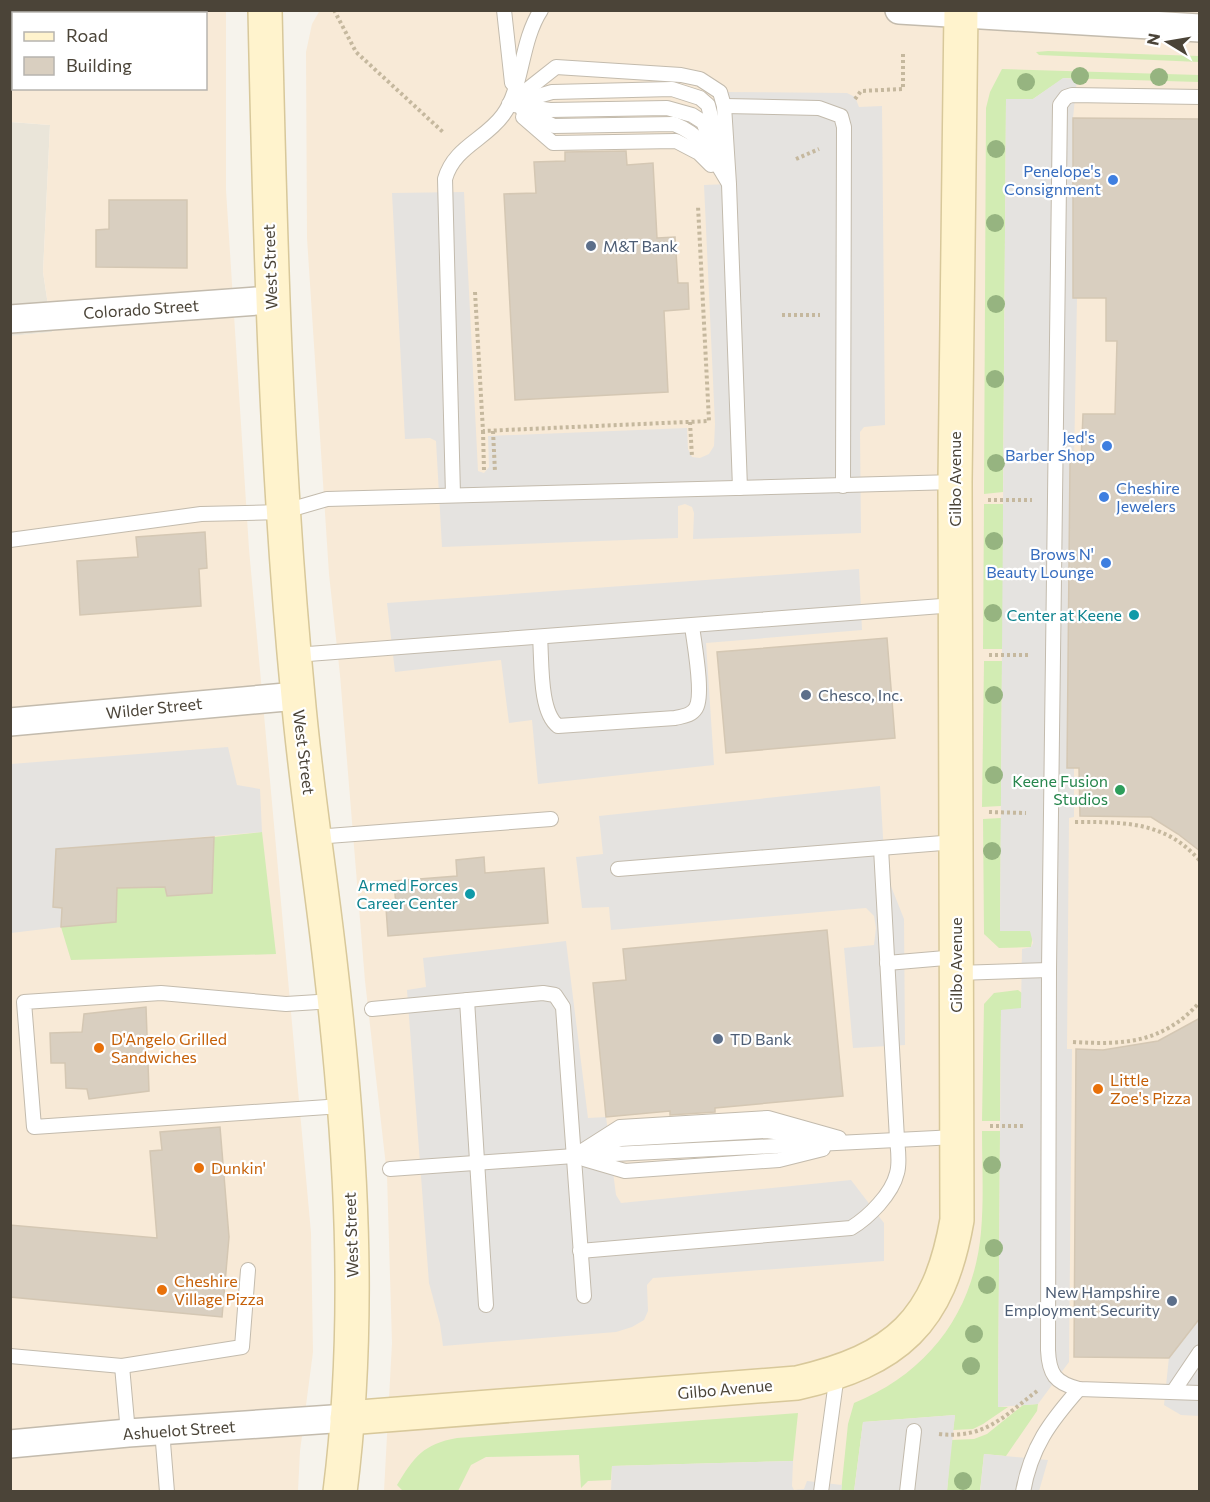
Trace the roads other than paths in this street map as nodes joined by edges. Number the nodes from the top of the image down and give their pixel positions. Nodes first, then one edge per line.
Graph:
1 (265, 10) edge
2 (504, 10) edge
3 (541, 10) edge
4 (899, 10) edge
5 (962, 13) edge
6 (1200, 28) edge
7 (1200, 97) edge
8 (511, 98) junction
9 (724, 106) junction
10 (729, 184) junction
11 (271, 300) junction
12 (10, 319) edge
13 (843, 486) junction
14 (740, 488) junction
15 (955, 491) junction
16 (453, 495) junction
17 (282, 512) junction
18 (10, 540) edge
19 (955, 605) junction
20 (692, 626) junction
21 (540, 637) junction
22 (295, 655) junction
23 (297, 696) junction
24 (10, 722) edge
25 (551, 819) dead end
26 (955, 827) junction
27 (315, 837) junction
28 (880, 848) junction
29 (618, 869) dead end
30 (887, 963) junction
31 (957, 965) junction
32 (1049, 970) junction
33 (467, 1000) junction
34 (334, 1001) junction
35 (372, 1009) dead end
36 (342, 1106) junction
37 (956, 1132) junction
38 (897, 1139) junction
39 (852, 1141) junction
40 (574, 1156) junction
41 (477, 1163) junction
42 (390, 1169) dead end
43 (580, 1251) junction
44 (248, 1270) dead end
45 (584, 1296) dead end
46 (486, 1305) dead end
47 (1200, 1352) edge
48 (10, 1356) edge
49 (122, 1366) junction
50 (837, 1374) junction
51 (1079, 1389) junction
52 (1173, 1392) junction
53 (1200, 1393) edge
54 (347, 1419) junction
55 (162, 1430) junction
56 (914, 1431) road end
57 (128, 1433) junction
58 (10, 1444) edge
59 (167, 1491) edge
60 (340, 1491) edge
61 (821, 1491) edge
62 (907, 1491) edge
63 (1023, 1491) edge

1 - 11 street, West Street
2 - 8 lane
3 - 8 lane
4 - 5 street
5 - 6 street
5 - 15 street, Gilbo Avenue
7 - 32 lane
8 - 9 lane
8 - 10 lane
8 - 10 lane
8 - 10 lane
8 - 16 lane
9 - 10 lane
9 - 13 lane
10 - 14 lane
11 - 12 street, Colorado Street
11 - 17 street, West Street
13 - 14 lane
13 - 15 lane
14 - 16 lane
15 - 19 street, Gilbo Avenue
16 - 17 lane
17 - 18 lane
17 - 22 street, West Street
19 - 20 lane
19 - 26 street, Gilbo Avenue
20 - 21 lane
20 - 21 lane
21 - 22 lane
22 - 23 street, West Street
23 - 24 street, Wilder Street
23 - 27 street, West Street
25 - 27 lane
26 - 28 lane
26 - 31 street, Gilbo Avenue
27 - 34 street, West Street
28 - 29 lane
28 - 30 lane
30 - 31 lane
30 - 38 lane
31 - 32 lane
31 - 37 street, Gilbo Avenue
32 - 51 lane
33 - 35 lane
33 - 40 lane
33 - 41 lane
34 - 36 street, West Street
34 - 36 lane
36 - 54 street, West Street
37 - 38 lane
37 - 50 street, Gilbo Avenue
38 - 39 lane
38 - 43 lane
39 - 40 lane
39 - 40 lane
40 - 41 lane
40 - 43 lane
41 - 42 lane
41 - 46 lane
43 - 45 lane
44 - 49 lane
47 - 52 lane
48 - 49 lane
49 - 57 lane
50 - 54 street, Gilbo Avenue
50 - 61 lane
51 - 52 lane
51 - 63 lane
52 - 53 lane
54 - 55 street, Ashuelot Street
54 - 60 street, West Street
55 - 57 street, Ashuelot Street
55 - 59 lane
56 - 62 lane
57 - 58 street, Ashuelot Street

